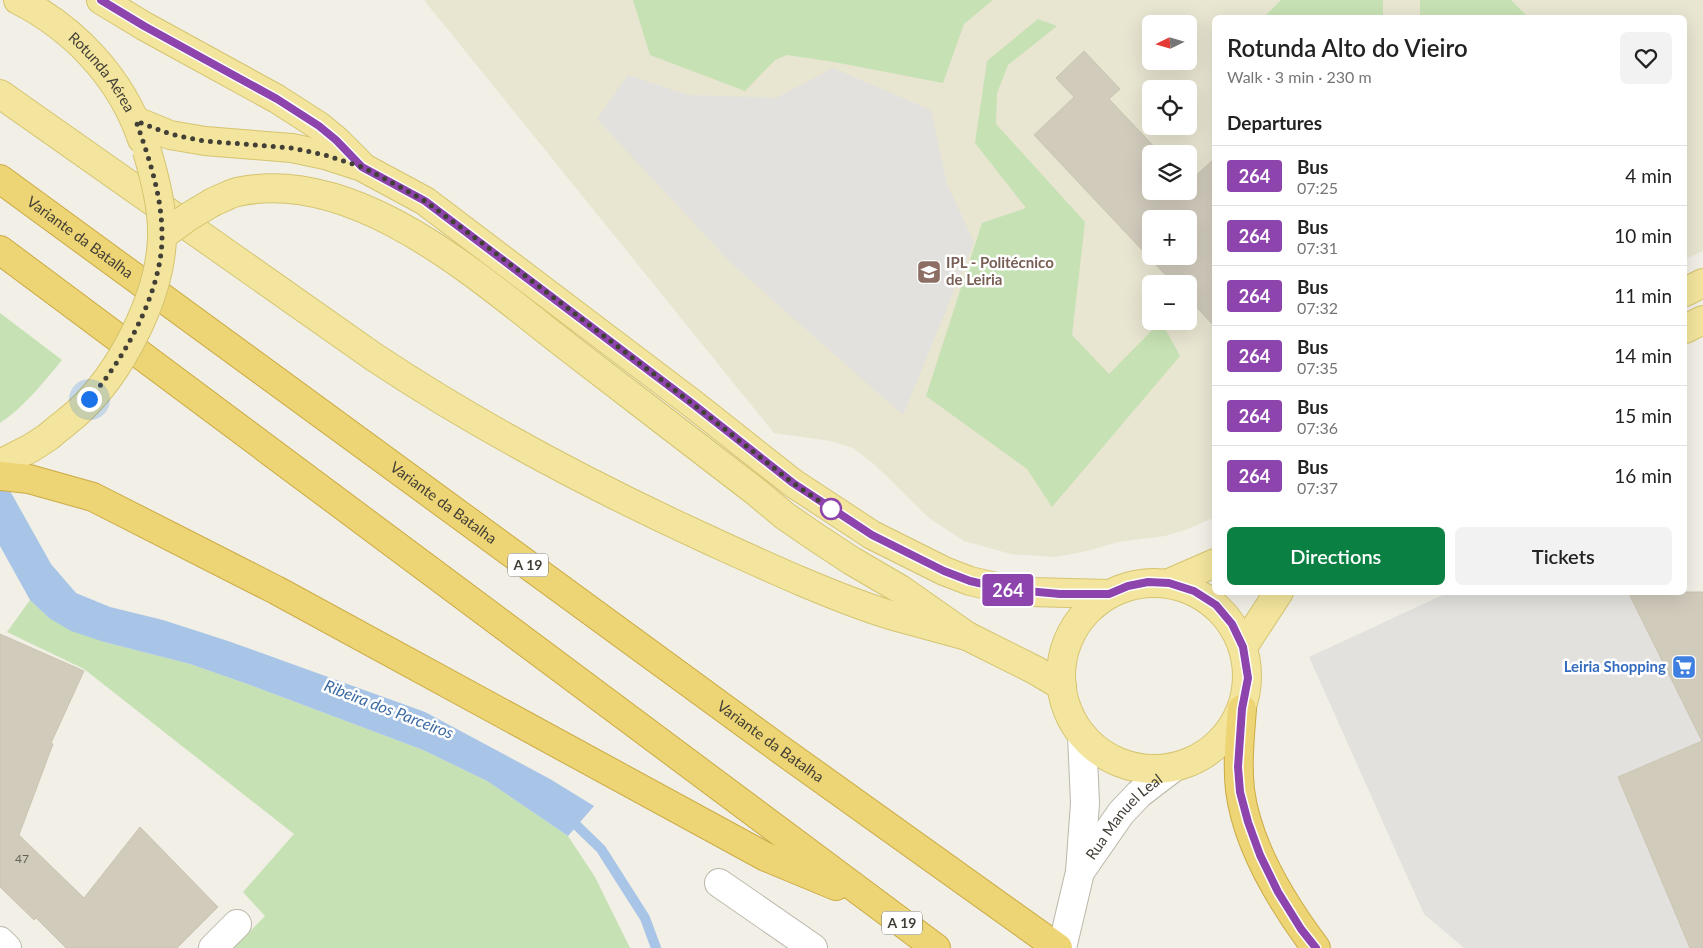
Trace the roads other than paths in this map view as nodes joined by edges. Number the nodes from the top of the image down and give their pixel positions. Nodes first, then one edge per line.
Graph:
1 (18, 0) edge
2 (101, 0) edge
3 (0, 94) edge
4 (136, 121) junction
5 (362, 167) junction
6 (0, 179) edge
7 (162, 236) junction
8 (0, 250) edge
9 (1703, 283) edge
10 (1687, 291) edge
11 (1703, 320) edge
12 (1687, 328) edge
13 (0, 464) edge
14 (0, 476) edge
15 (1212, 564) edge
16 (1169, 583) junction
17 (1109, 594) junction
18 (1277, 595) edge
19 (966, 636) junction
20 (1243, 647) junction
21 (1062, 686) junction
22 (1242, 709) junction
23 (1082, 735) junction
24 (1173, 768) junction
25 (1080, 872) junction
26 (720, 883) dead end
27 (868, 899) junction
28 (237, 924) dead end
29 (0, 941) edge
30 (7, 948) edge
31 (213, 948) edge
32 (813, 948) edge
33 (936, 948) edge
34 (1058, 948) edge
35 (1062, 948) edge
36 (1316, 948) edge

1 - 4 main road, Rotunda Aérea
2 - 5 main road
3 - 19 main road
4 - 5 main road
4 - 7 main road, Rotunda Aérea, bridge
5 - 17 main road
6 - 34 highway, Variante da Batalha / A 19
7 - 13 main road, Rotunda Aérea, bridge
7 - 19 main road, bridge
8 - 27 highway, A 19
9 - 10 main road
11 - 12 main road
14 - 27 highway
15 - 16 main road
16 - 17 main road
16 - 20 main road
17 - 21 main road
18 - 20 main road
19 - 21 main road
20 - 22 main road
21 - 23 main road
22 - 24 main road
22 - 36 highway
23 - 24 main road
23 - 25 street, Rua Manuel Leal
24 - 25 street, Rua Manuel Leal
25 - 35 street, Rua Manuel Leal
26 - 32 street
27 - 33 highway, A 19
28 - 31 street
29 - 30 street

